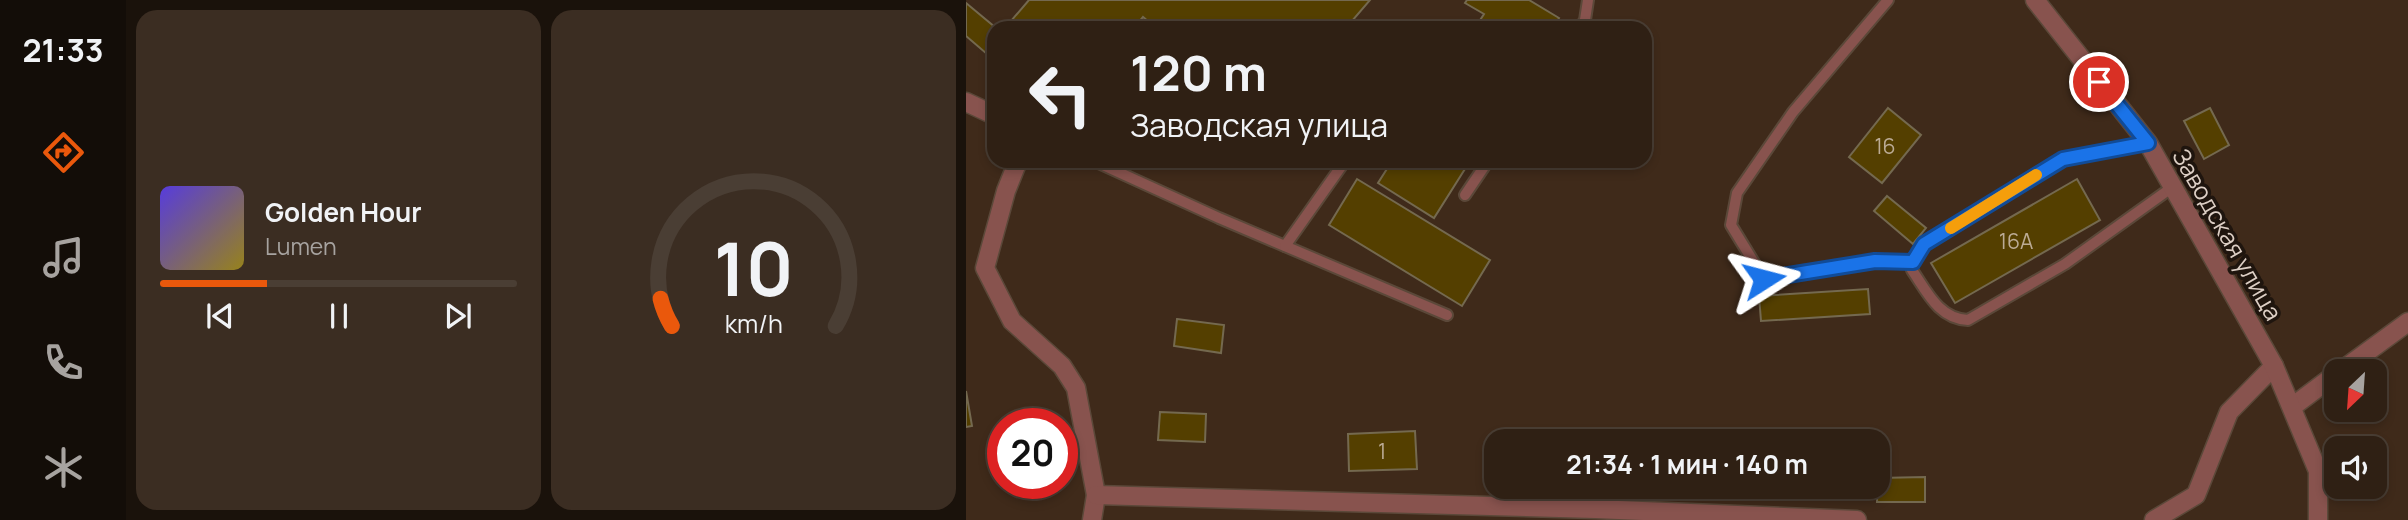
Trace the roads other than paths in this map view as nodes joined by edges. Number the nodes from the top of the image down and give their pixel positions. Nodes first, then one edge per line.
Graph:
1 (1588, 0) edge
2 (1888, 0) edge
3 (2035, 0) edge
4 (1584, 21) edge
5 (966, 102) edge
6 (987, 112) edge
7 (2148, 143) junction
8 (1015, 168) edge
9 (1110, 168) edge
10 (1340, 168) edge
11 (1483, 168) edge
12 (2174, 186) junction
13 (1465, 195) dead end
14 (1285, 246) junction
15 (1913, 262) junction
16 (1447, 315) dead end
17 (2408, 322) edge
18 (2357, 359) edge
19 (2274, 366) junction
20 (2324, 383) edge
21 (2292, 407) junction
22 (1096, 495) junction
23 (1595, 515) edge
24 (1092, 520) edge
25 (1857, 520) edge
26 (2154, 520) edge
27 (2318, 520) edge

1 - 4 lane
2 - 15 lane
3 - 7 street, Заводская улица
5 - 6 street
7 - 12 street, Заводская улица
7 - 15 lane
8 - 22 street
9 - 14 lane
10 - 14 lane
11 - 13 lane
12 - 15 lane
12 - 19 street, Заводская улица
14 - 16 lane
17 - 18 street
19 - 21 street, Заводская улица
19 - 26 street
20 - 21 street
21 - 27 street, Заводская улица
22 - 23 street
22 - 24 street
23 - 25 street

